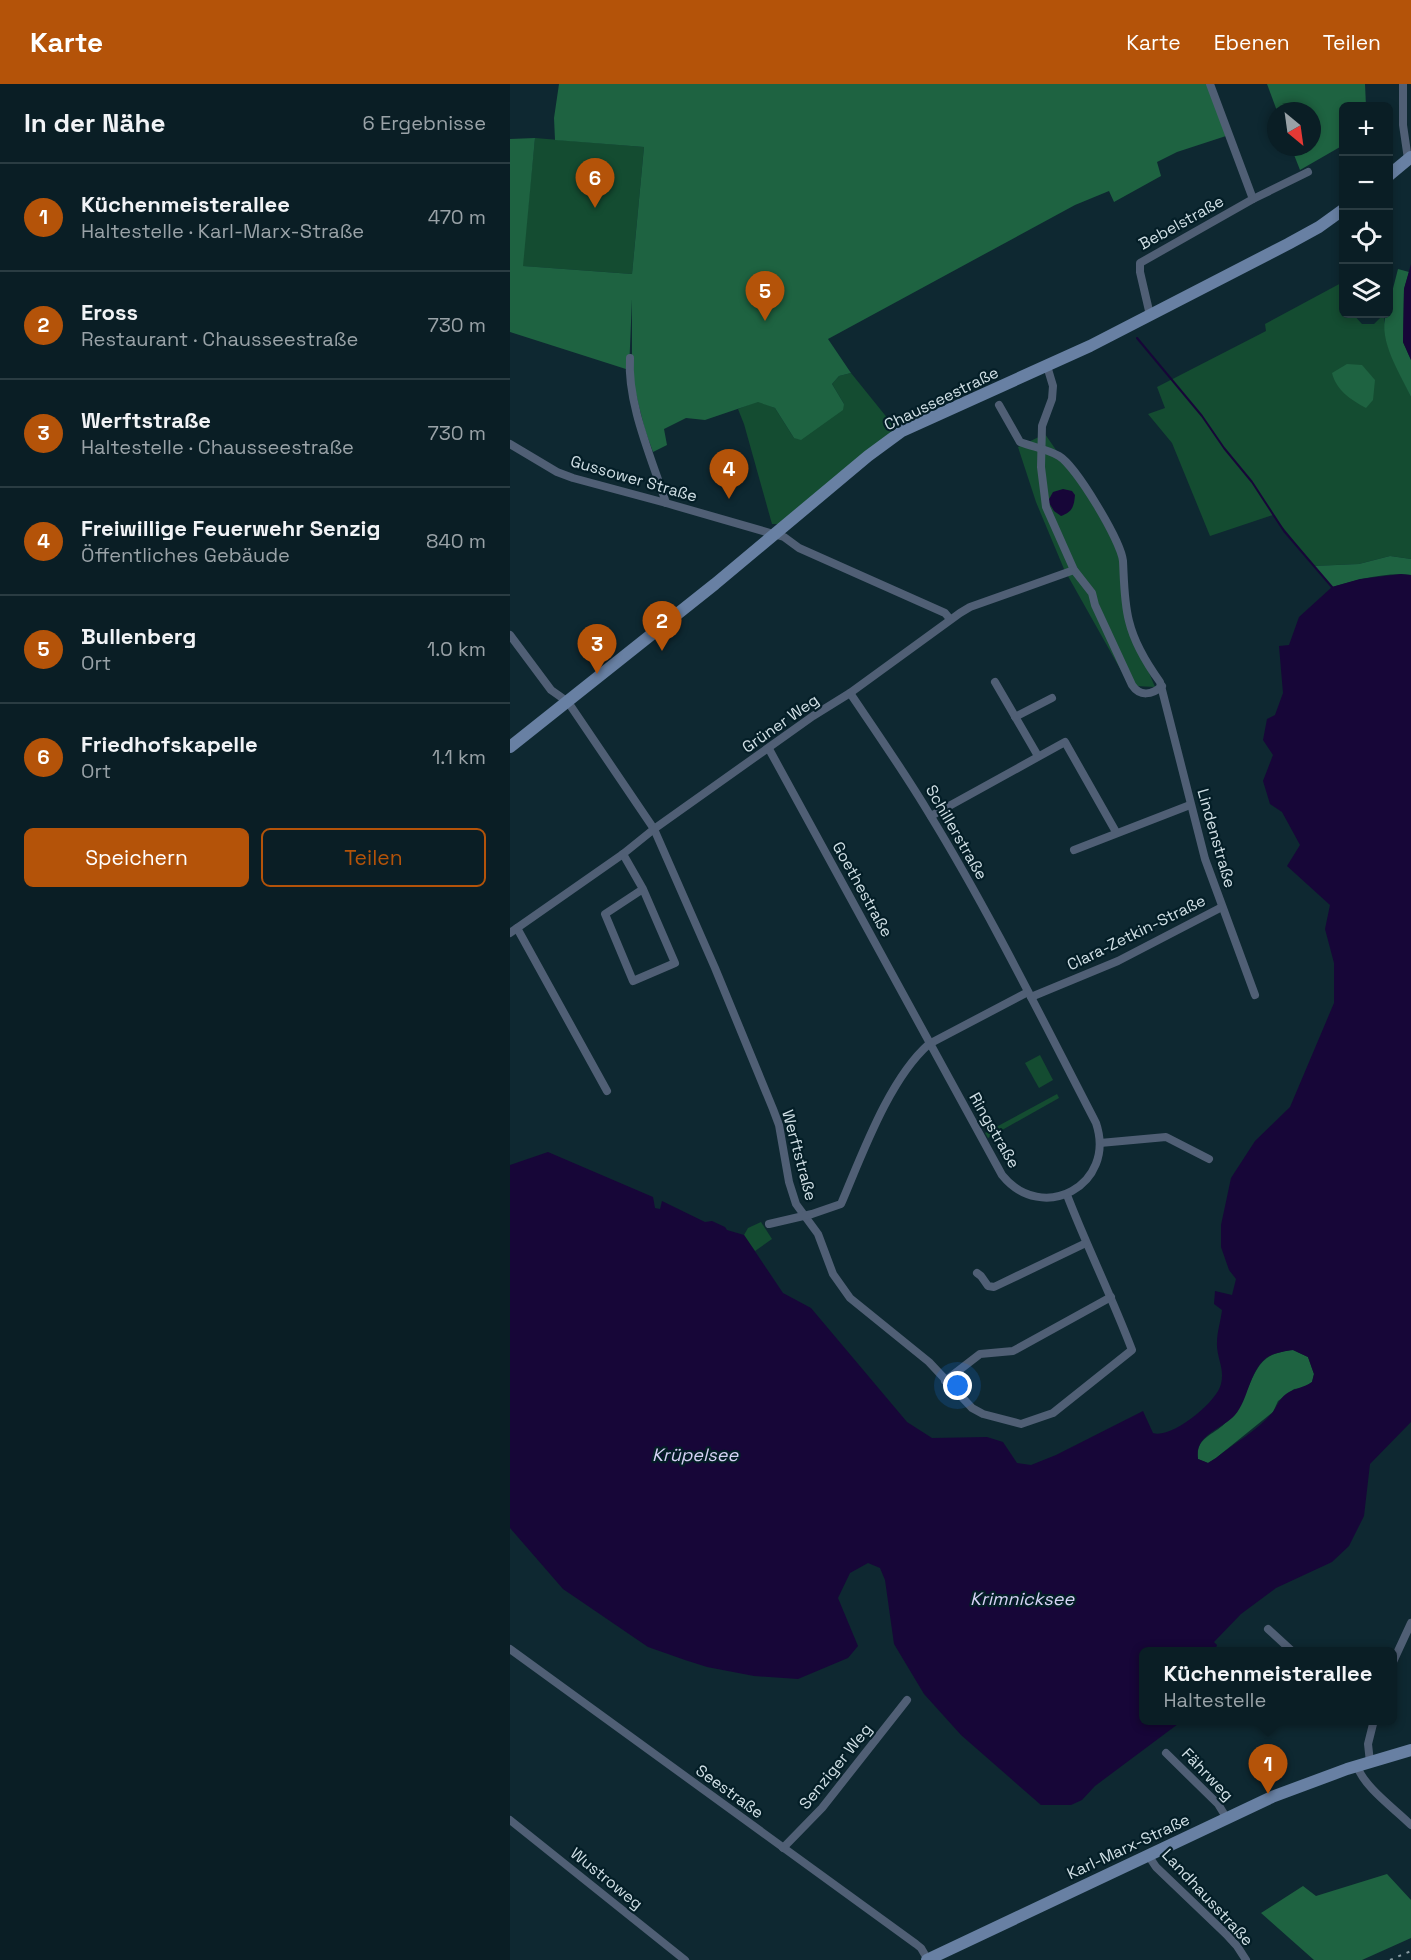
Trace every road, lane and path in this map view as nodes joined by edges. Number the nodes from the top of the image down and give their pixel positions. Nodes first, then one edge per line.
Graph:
1 (1210, 84) edge
2 (1406, 86) edge
3 (1410, 158) edge
4 (1308, 172) dead end
5 (1393, 173) edge
6 (1253, 199) junction
7 (1343, 210) edge
8 (1150, 315) junction
9 (630, 358) dead end
10 (1047, 366) junction
11 (999, 405) dead end
12 (510, 444) edge
13 (1043, 449) junction
14 (666, 503) junction
15 (775, 534) junction
16 (1074, 570) junction
17 (950, 619) junction
18 (510, 635) edge
19 (995, 682) dead end
20 (1162, 686) junction
21 (850, 693) junction
22 (1052, 698) dead end
23 (568, 702) junction
24 (1015, 717) junction
25 (510, 747) edge
26 (769, 750) junction
27 (1038, 756) junction
28 (1190, 805) junction
29 (931, 816) junction
30 (654, 830) junction
31 (1116, 832) junction
32 (1074, 850) dead end
33 (623, 854) junction
34 (643, 889) junction
35 (1222, 907) junction
36 (514, 930) edge
37 (1029, 995) junction
38 (1255, 995) dead end
39 (929, 1044) junction
40 (607, 1091) dead end
41 (1100, 1143) junction
42 (1209, 1159) dead end
43 (1067, 1195) junction
44 (803, 1215) junction
45 (769, 1224) dead end
46 (1086, 1243) junction
47 (977, 1273) dead end
48 (1111, 1297) junction
49 (945, 1381) junction
50 (1411, 1623) edge
51 (1268, 1629) dead end
52 (1288, 1647) edge
53 (510, 1649) edge
54 (1397, 1653) edge
55 (907, 1700) dead end
56 (1373, 1725) edge
57 (1411, 1750) edge
58 (1166, 1753) dead end
59 (1370, 1762) junction
60 (1352, 1767) junction
61 (1226, 1817) junction
62 (510, 1820) edge
63 (1411, 1825) edge
64 (783, 1848) junction
65 (1148, 1855) junction
66 (685, 1960) edge
67 (927, 1960) edge
68 (1246, 1960) edge

1 - 6 street
2 - 3 street
3 - 5 main road
4 - 6 street, Bebelstraße
6 - 8 street, Bebelstraße
7 - 8 main road, Chausseestraße
8 - 10 main road, Chausseestraße
9 - 14 street
10 - 13 street
10 - 15 main road, Chausseestraße
11 - 13 street, Lindenstraße
12 - 14 street, Gussower Straße
13 - 16 street
13 - 20 street, Lindenstraße
14 - 15 street, Gussower Straße
15 - 17 street, Gussower Straße
15 - 23 main road, Chausseestraße
16 - 17 street, Grüner Weg
16 - 20 street
17 - 21 street, Grüner Weg
18 - 23 street, Werftstraße
19 - 24 street
20 - 28 street, Lindenstraße
21 - 26 street, Grüner Weg
21 - 29 street, Schillerstraße
22 - 24 street
23 - 25 main road, Chausseestraße
23 - 30 street, Werftstraße
24 - 27 street
26 - 30 street, Grüner Weg
26 - 39 street, Goethestraße
27 - 29 street
27 - 31 street
28 - 31 street
28 - 35 street, Lindenstraße
29 - 37 street, Schillerstraße
30 - 33 street, Grüner Weg
30 - 44 street, Werftstraße
31 - 32 street
33 - 34 street
33 - 36 street, Grüner Weg
34 - 34 street
35 - 37 street, Clara-Zetkin-Straße
35 - 38 street, Lindenstraße
36 - 40 street, Grüner Weg
37 - 39 street, Clara-Zetkin-Straße
37 - 41 street
39 - 43 street, Ringstraße
39 - 44 street, Werftstraße
41 - 42 street
41 - 43 street
43 - 46 street
44 - 45 street, Werftstraße
44 - 49 street, Werftstraße
46 - 47 street
46 - 48 street
48 - 49 street
48 - 49 street, Werftstraße
50 - 54 street
51 - 52 street
53 - 64 street, Seestraße
55 - 64 street, Senziger Weg
56 - 59 street
57 - 59 main road, Karl-Marx-Straße
58 - 61 street, Fährweg
59 - 60 main road, Karl-Marx-Straße
60 - 61 main road, Karl-Marx-Straße
60 - 63 street
61 - 65 main road, Karl-Marx-Straße
62 - 66 street, Wustroweg
64 - 67 street, Seestraße
65 - 67 main road, Karl-Marx-Straße
65 - 68 street, Landhausstraße

